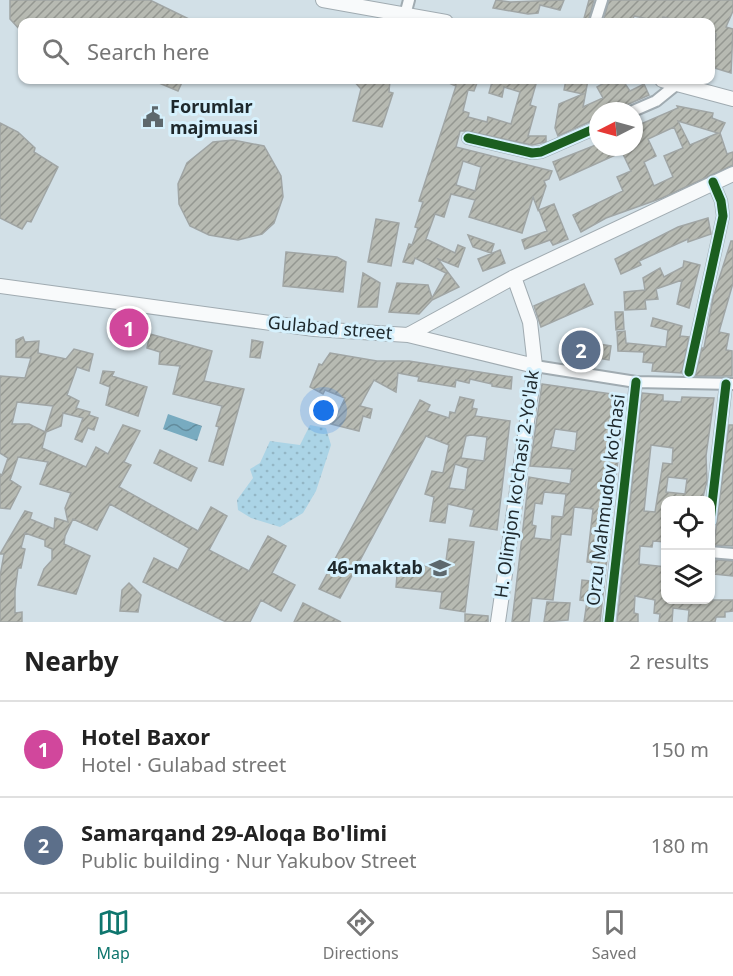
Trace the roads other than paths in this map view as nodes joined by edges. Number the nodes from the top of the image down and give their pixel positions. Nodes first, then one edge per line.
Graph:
1 (322, 0) edge
2 (409, 0) edge
3 (602, 0) edge
4 (405, 15) junction
5 (423, 18) edge
6 (596, 18) edge
7 (677, 84) joint
8 (733, 99) edge
9 (643, 107) edge
10 (589, 131) edge
11 (468, 138) dead end
12 (733, 174) edge
13 (713, 182) junction
14 (514, 277) junction
15 (0, 286) edge
16 (408, 335) junction
17 (535, 366) junction
18 (689, 372) dead end
19 (636, 382) junction
20 (730, 384) edge
21 (714, 496) edge
22 (715, 552) edge
23 (733, 554) edge
24 (498, 622) edge
25 (609, 622) edge

1 - 4 main road
2 - 4 street
3 - 6 street
4 - 5 main road
7 - 8 main road
7 - 9 street
10 - 11 street
12 - 13 main road, Gulabad street
13 - 14 main road, Gulabad street
13 - 18 street
14 - 16 main road, Gulabad street
14 - 17 main road, H. Olimjon ko'chasi 2-Yo'lak
15 - 16 main road, Gulabad street
16 - 17 main road
17 - 19 street
17 - 24 main road, H. Olimjon ko'chasi 2-Yo'lak
19 - 20 street
19 - 25 street, Orzu Mahmudov ko'chasi
20 - 21 street
22 - 23 street

